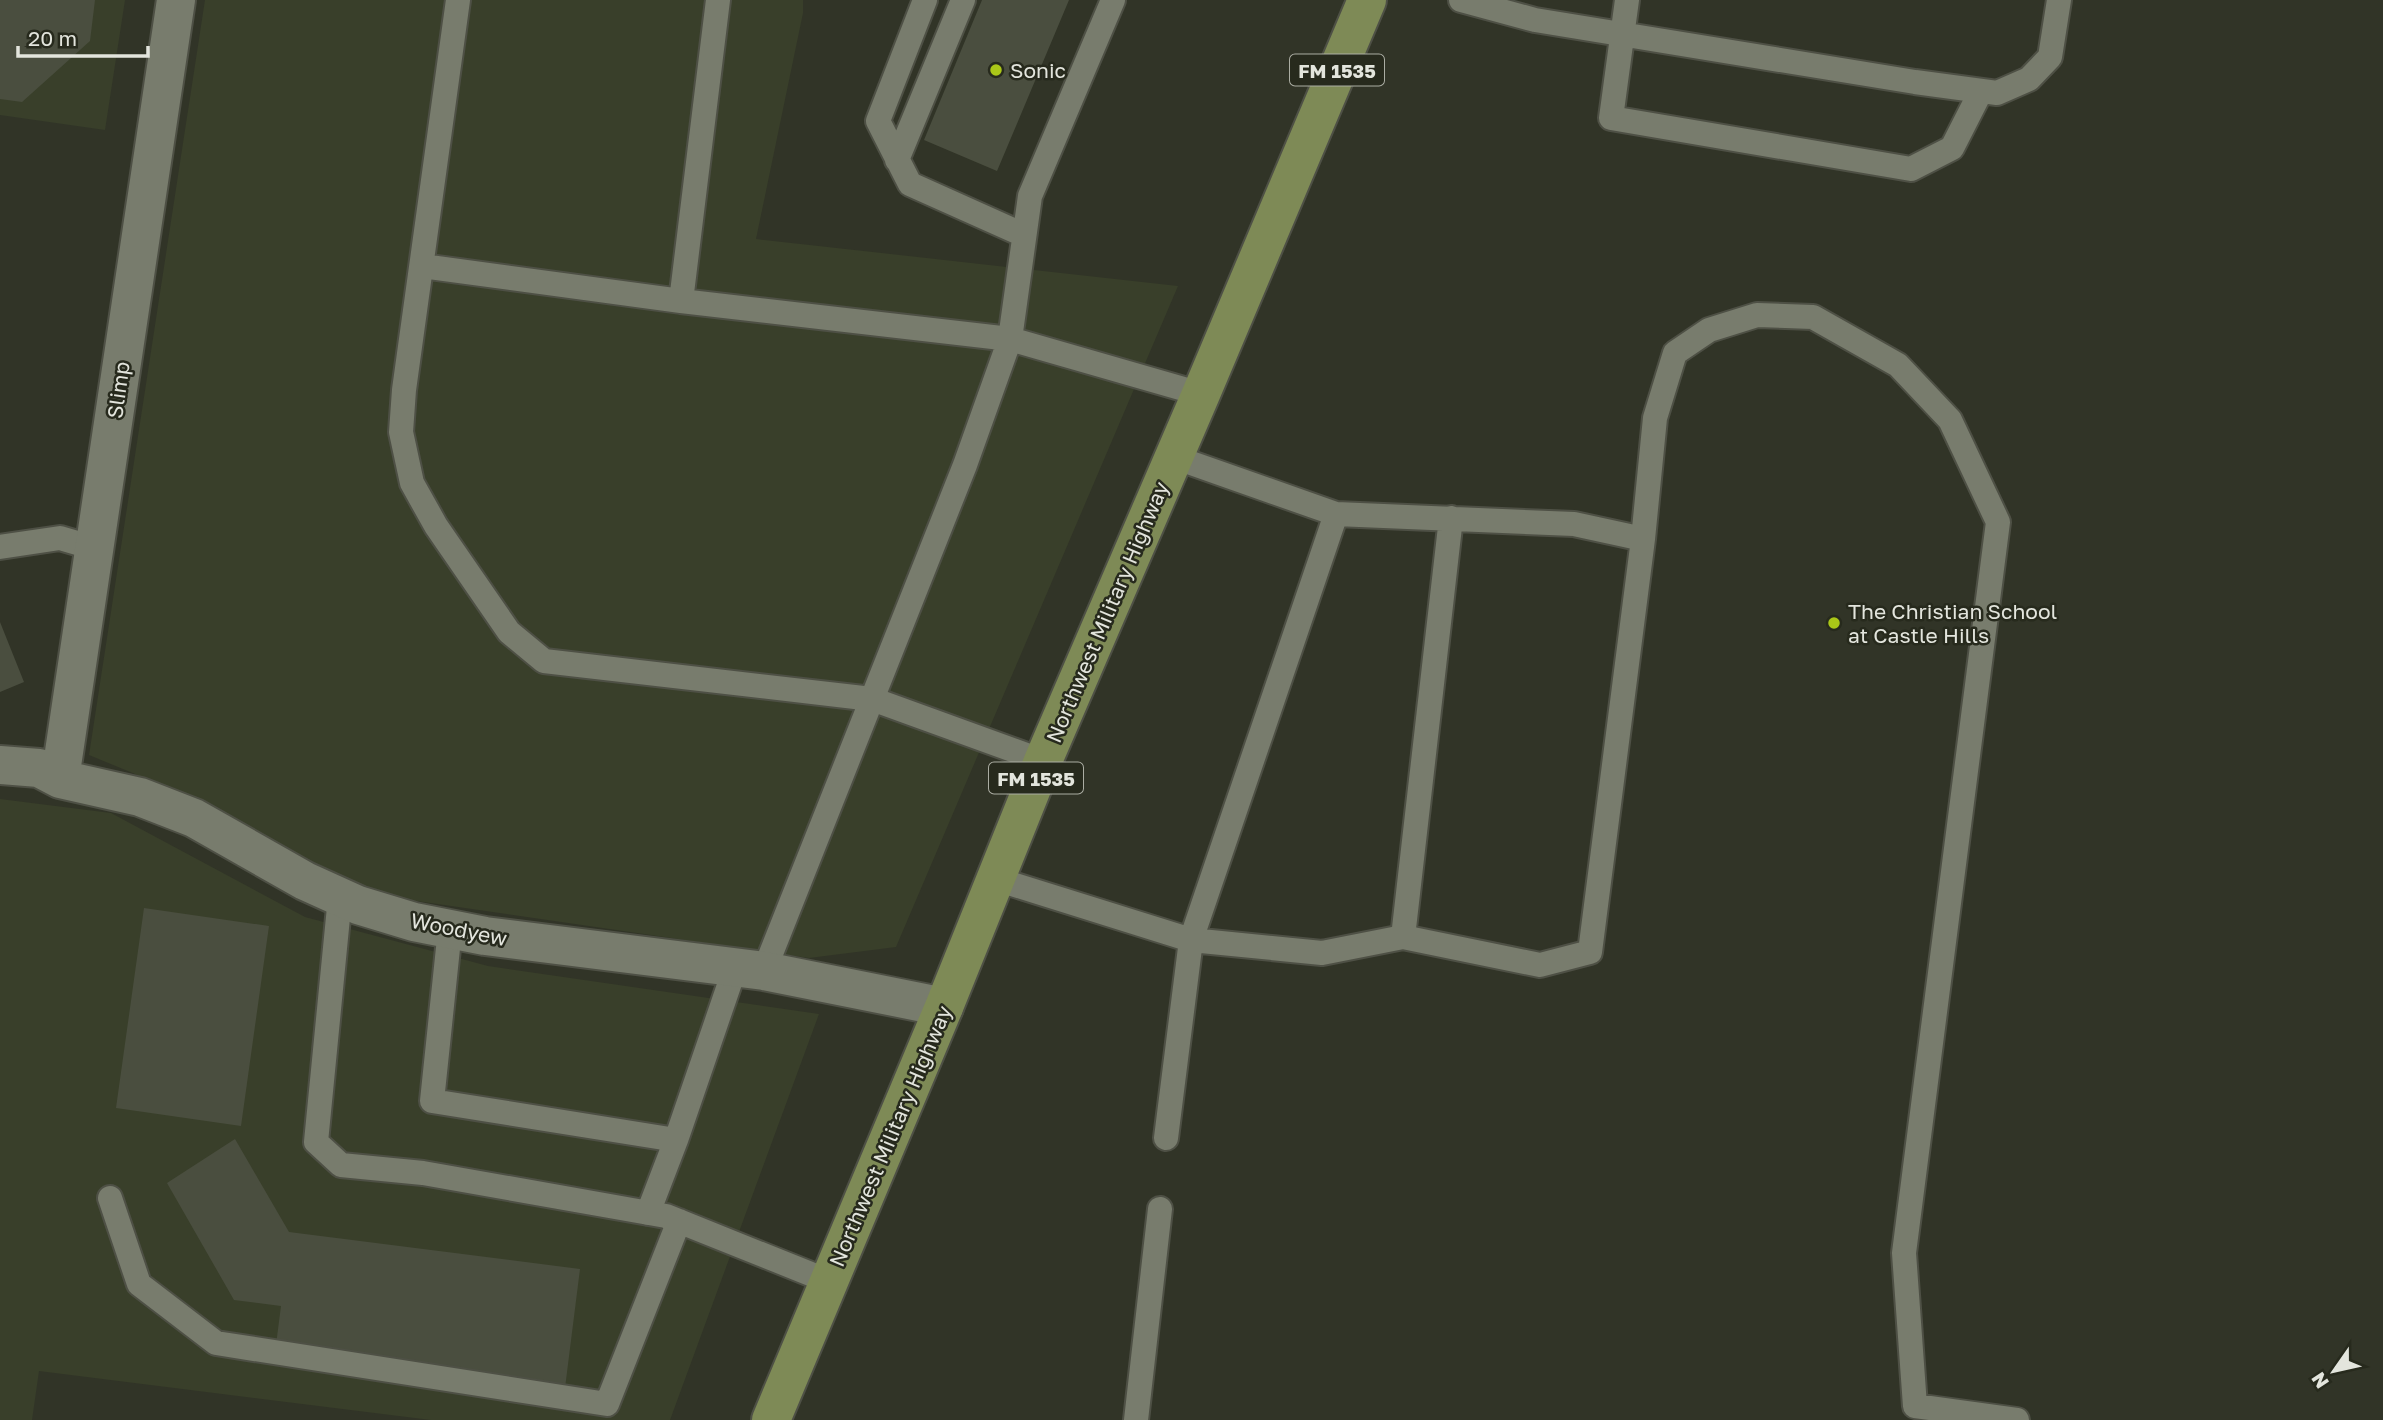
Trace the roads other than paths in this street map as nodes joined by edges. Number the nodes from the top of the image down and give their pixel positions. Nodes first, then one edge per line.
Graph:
1 (176, 0) edge
2 (458, 0) edge
3 (718, 0) edge
4 (925, 0) edge
5 (963, 0) edge
6 (1113, 0) edge
7 (1367, 0) edge
8 (1461, 0) edge
9 (1627, 0) edge
10 (2059, 0) edge
11 (1622, 34) junction
12 (1981, 90) junction
13 (897, 160) junction
14 (1024, 235) junction
15 (422, 265) junction
16 (681, 301) junction
17 (1010, 339) junction
18 (1201, 394) junction
19 (1174, 457) junction
20 (1336, 514) junction
21 (1451, 518) junction
22 (1643, 539) junction
23 (0, 547) edge
24 (94, 548) junction
25 (872, 699) junction
26 (1043, 761) junction
27 (0, 765) edge
28 (60, 779) junction
29 (996, 879) junction
30 (340, 897) junction
31 (450, 929) junction
32 (1402, 937) junction
33 (1191, 940) junction
34 (749, 969) junction
35 (944, 1007) junction
36 (1166, 1138) dead end
37 (676, 1140) junction
38 (110, 1198) dead end
39 (1160, 1209) dead end
40 (648, 1213) junction
41 (679, 1221) junction
42 (828, 1281) junction
43 (1916, 1413) edge
44 (771, 1420) edge
45 (1136, 1420) edge
46 (2017, 1420) edge

1 - 24 street, Slimp
2 - 15 lane
3 - 16 lane
4 - 13 lane
5 - 13 lane
6 - 14 lane
7 - 18 main road, Northwest Military Highway / FM 1535
8 - 11 lane
9 - 11 lane
10 - 12 lane
11 - 12 lane
11 - 12 lane
13 - 14 lane
14 - 17 lane
15 - 16 lane
15 - 25 lane
16 - 17 lane
17 - 18 lane
17 - 25 lane
18 - 19 main road, Northwest Military Highway / FM 1535
19 - 20 lane
19 - 26 main road, Northwest Military Highway / FM 1535
20 - 21 lane
20 - 33 lane
21 - 22 lane
21 - 32 lane
22 - 32 lane
22 - 43 lane
23 - 24 lane
24 - 28 street, Slimp
25 - 26 lane
25 - 34 lane
26 - 29 main road, Northwest Military Highway / FM 1535
27 - 28 street, Woodyew
28 - 30 street, Woodyew
29 - 33 lane
29 - 35 main road, Northwest Military Highway / FM 1535
30 - 31 street, Woodyew
30 - 40 lane
31 - 34 street, Woodyew
31 - 37 lane
32 - 33 lane
33 - 36 lane
34 - 35 street, Woodyew
34 - 37 lane
35 - 42 main road, Northwest Military Highway / FM 1535
37 - 40 lane
38 - 41 lane
39 - 45 lane
40 - 41 lane
41 - 42 lane
42 - 44 main road, Northwest Military Highway / FM 1535
43 - 46 lane

